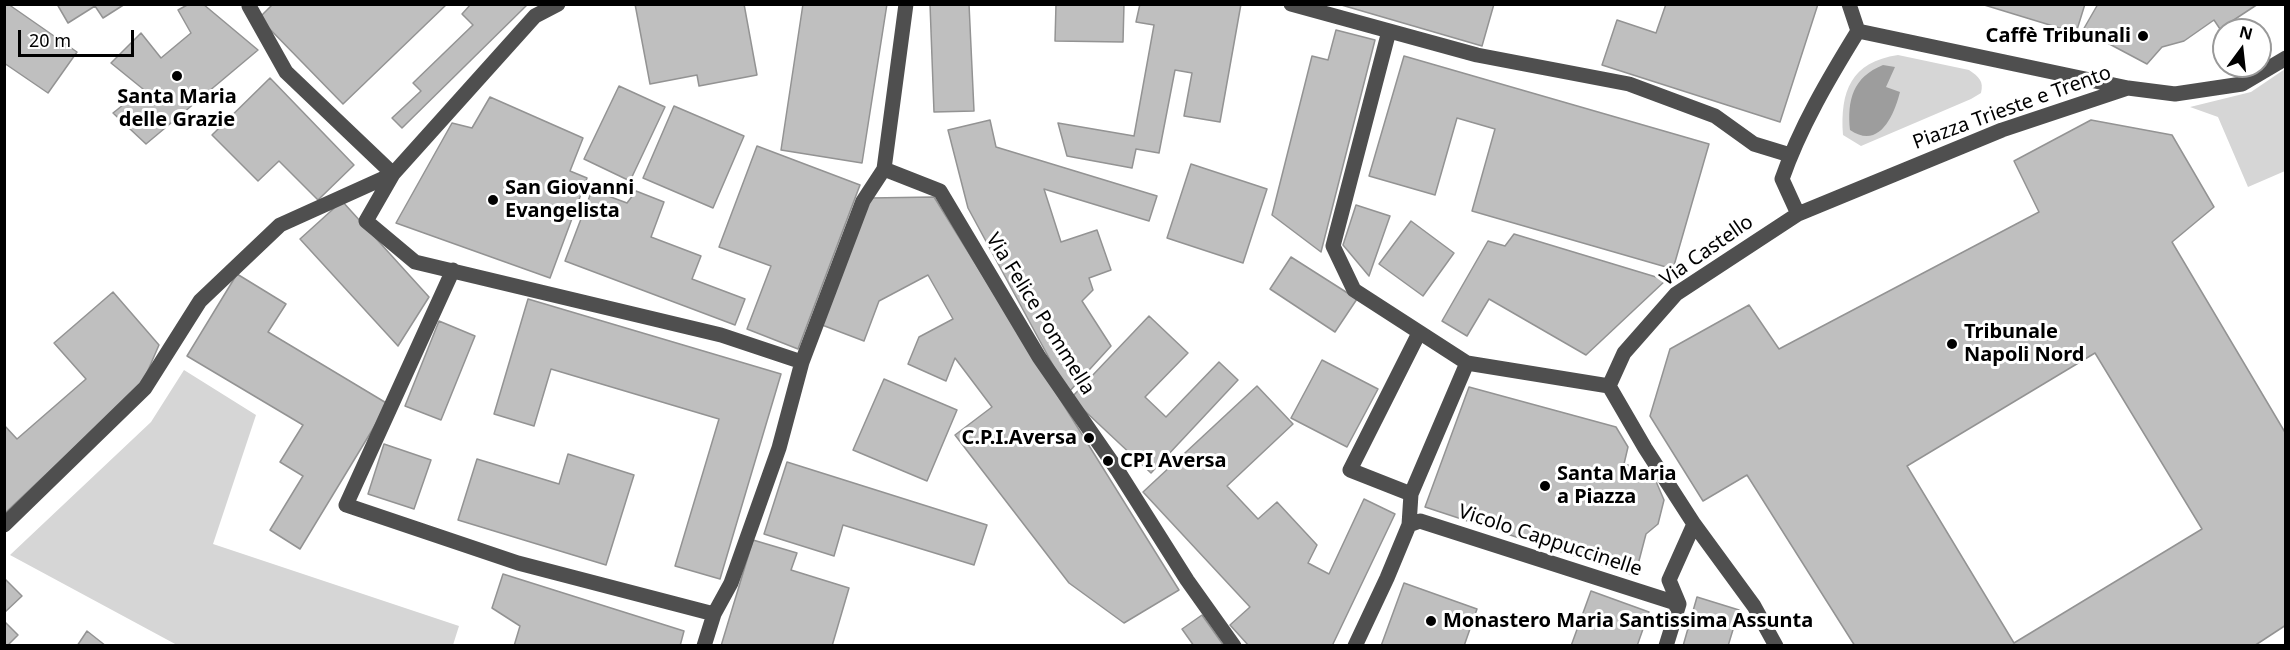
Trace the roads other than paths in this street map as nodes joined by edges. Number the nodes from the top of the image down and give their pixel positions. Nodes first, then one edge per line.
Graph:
1 (250, 4) edge
2 (558, 4) edge
3 (906, 4) edge
4 (1291, 4) edge
5 (1849, 4) edge
6 (1858, 31) junction
7 (1389, 32) junction
8 (2286, 58) edge
9 (2128, 87) junction
10 (1790, 155) junction
11 (884, 169) junction
12 (393, 174) junction
13 (1798, 214) junction
14 (453, 270) junction
15 (1419, 333) junction
16 (802, 362) junction
17 (1467, 363) junction
18 (1609, 386) junction
19 (1412, 494) junction
20 (1694, 524) junction
21 (4, 525) edge
22 (1409, 525) junction
23 (1679, 604) junction
24 (714, 614) junction
25 (704, 645) edge
26 (1234, 645) edge
27 (1355, 645) edge
28 (1666, 645) edge
29 (1776, 645) edge

1 - 12 street
2 - 12 street
3 - 11 street
4 - 7 street
5 - 6 street
6 - 9 street, Piazza Trieste e Trento
6 - 10 street
7 - 10 street
7 - 15 street
8 - 9 street
9 - 13 street, Piazza Trieste e Trento
10 - 13 street
11 - 16 street
11 - 26 street, Via Felice Pommella
12 - 14 street
12 - 21 street
13 - 18 street, Via Castello
14 - 16 street
14 - 24 street
15 - 17 street
15 - 19 street
16 - 24 street
17 - 18 street
17 - 19 street
18 - 20 street
19 - 22 street
20 - 23 street
20 - 29 street
22 - 23 street, Vicolo Cappuccinelle
22 - 27 street
23 - 28 street
24 - 25 street

